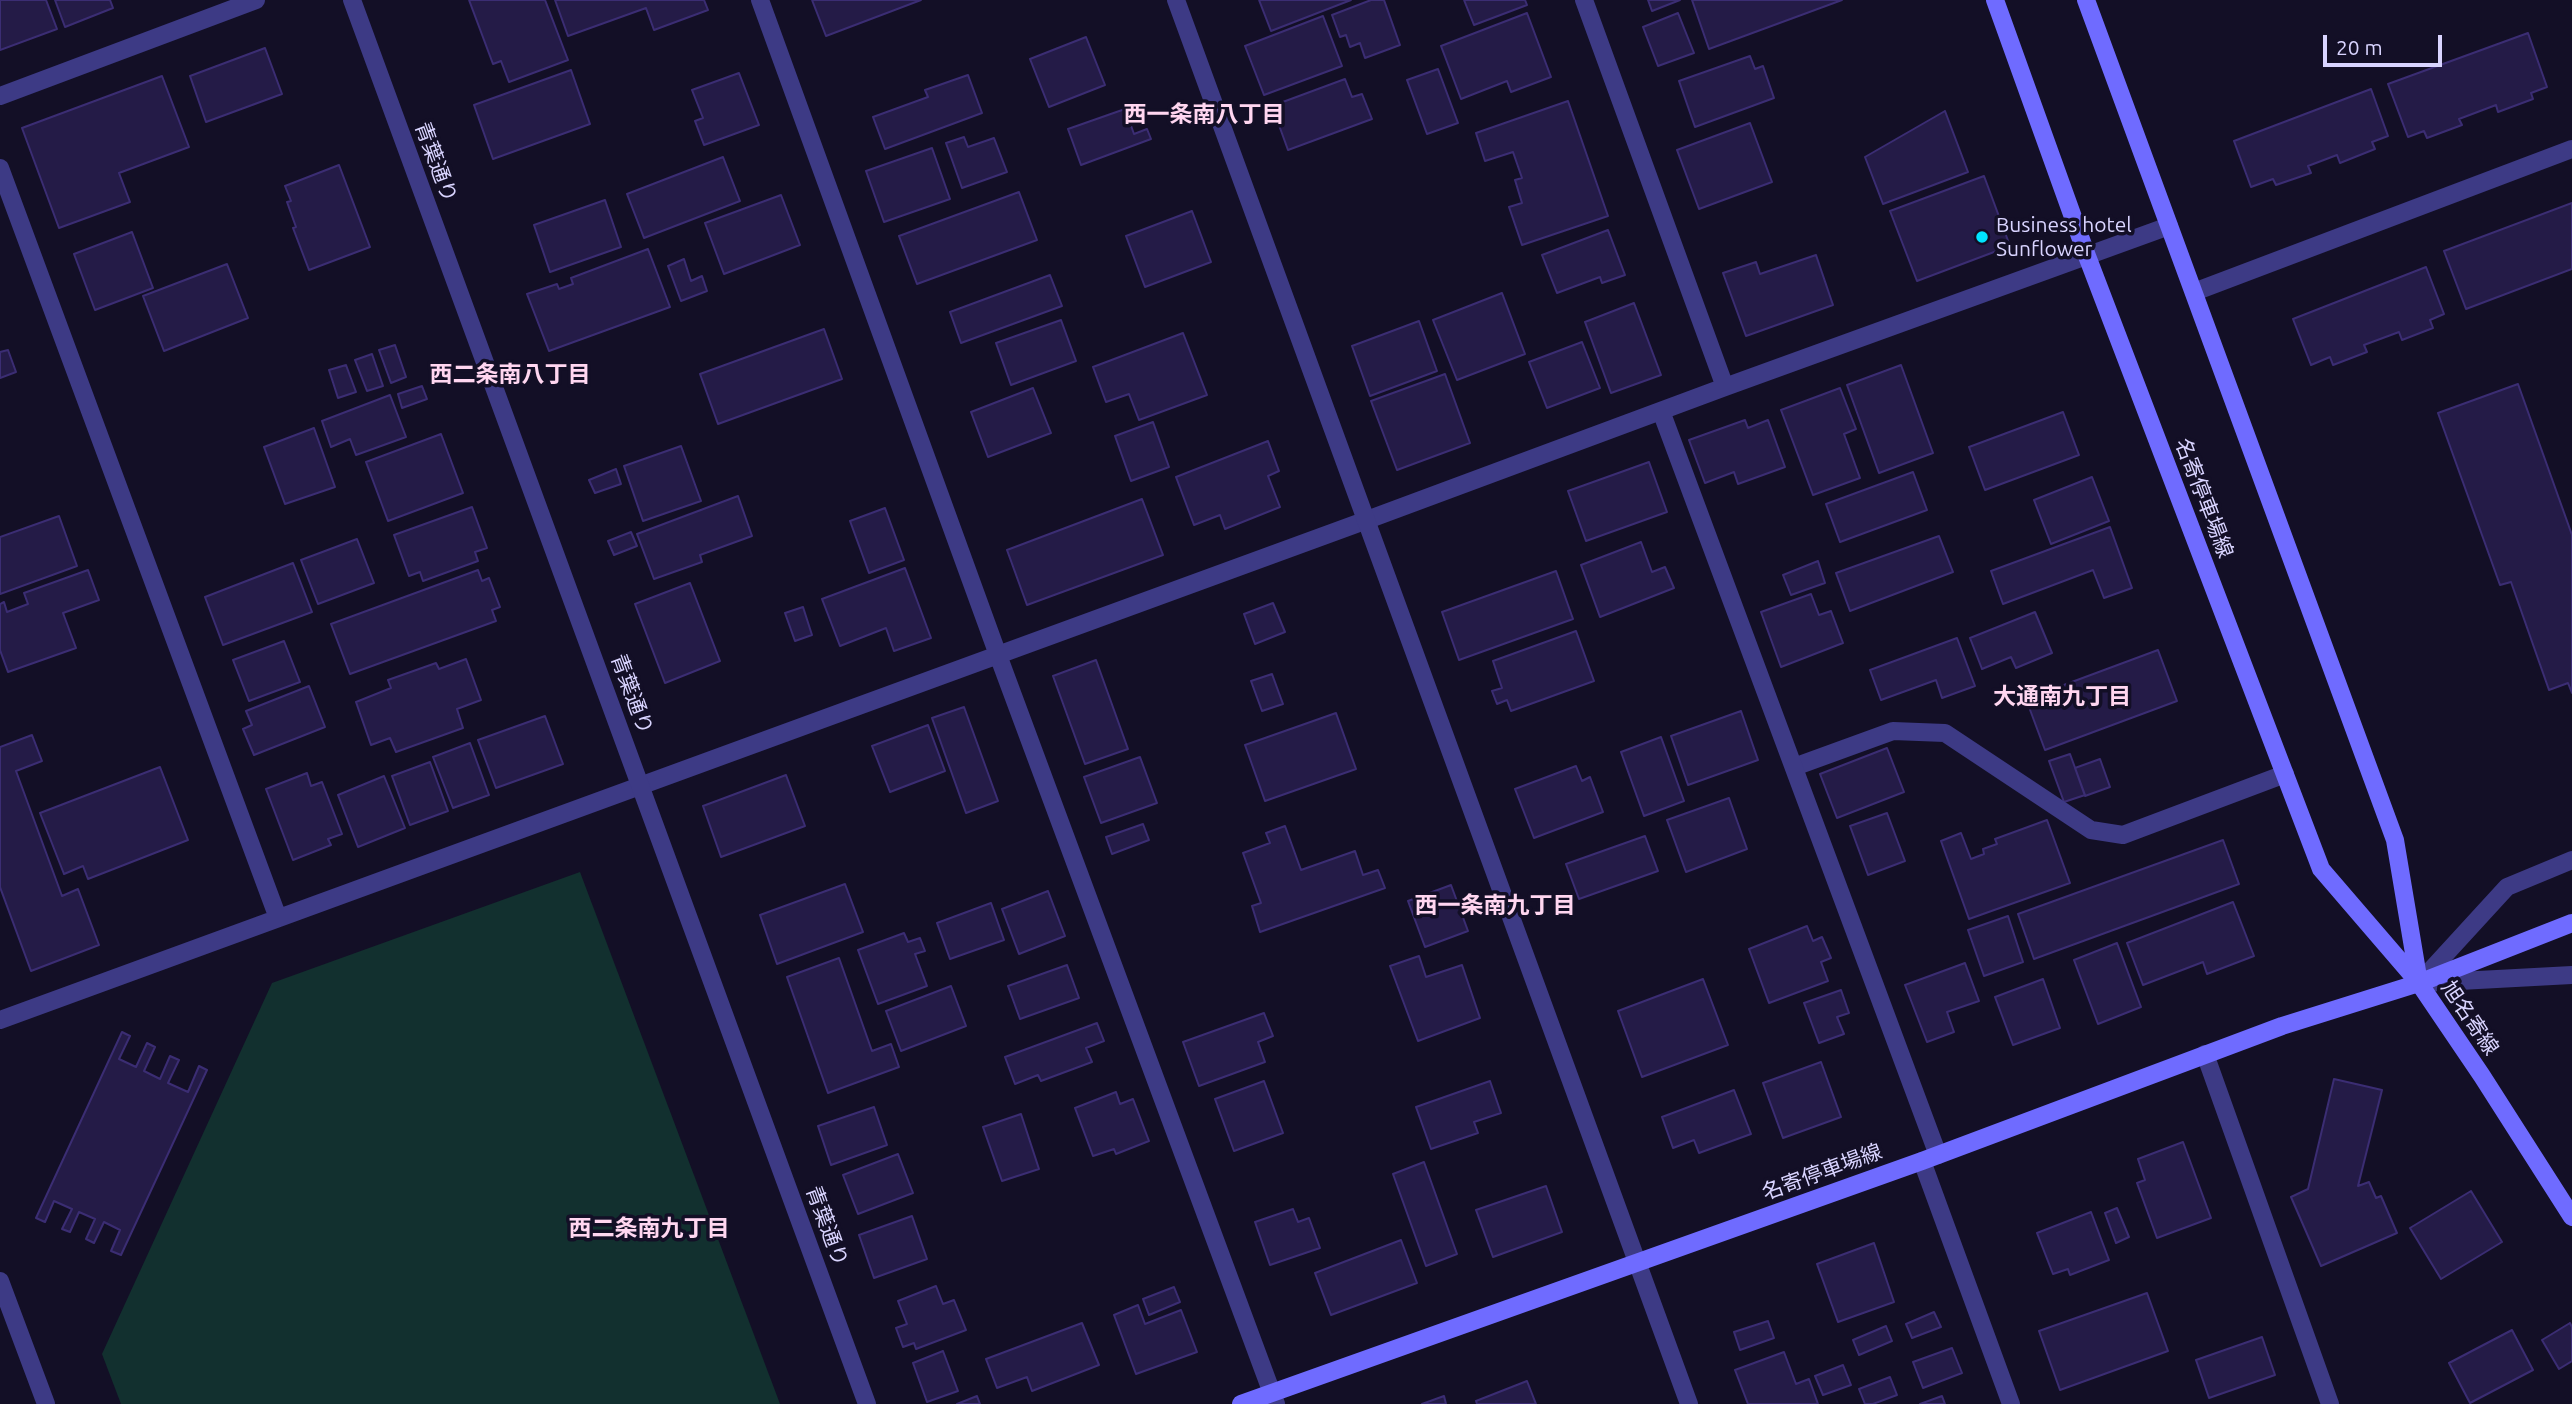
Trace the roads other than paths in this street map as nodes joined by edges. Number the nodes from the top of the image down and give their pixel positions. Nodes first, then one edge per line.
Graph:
1 (256, 0) edge
2 (352, 0) edge
3 (760, 0) edge
4 (1175, 0) edge
5 (1584, 0) edge
6 (1995, 0) edge
7 (2086, 0) edge
8 (0, 96) edge
9 (2572, 149) edge
10 (0, 168) edge
11 (2169, 226) junction
12 (2087, 256) junction
13 (2194, 292) junction
14 (1725, 387) junction
15 (1661, 411) junction
16 (1367, 520) junction
17 (998, 655) junction
18 (1794, 767) junction
19 (2285, 774) junction
20 (642, 786) junction
21 (2572, 860) edge
22 (278, 918) junction
23 (2572, 923) edge
24 (2572, 975) edge
25 (2419, 983) junction
26 (0, 1020) edge
27 (2205, 1054) junction
28 (1930, 1158) junction
29 (2572, 1217) edge
30 (1638, 1262) junction
31 (0, 1281) edge
32 (1274, 1398) edge
33 (46, 1404) edge
34 (867, 1404) edge
35 (1241, 1404) edge
36 (1689, 1404) edge
37 (2011, 1404) edge
38 (2330, 1404) edge

1 - 8 street
2 - 20 street, 青葉通り
3 - 17 street
4 - 16 street
5 - 14 street
6 - 12 main road, 名寄停車場線
7 - 11 main road
9 - 13 street
10 - 22 street
11 - 12 street
11 - 13 main road
12 - 14 street
12 - 19 main road, 名寄停車場線
13 - 25 main road
14 - 15 street
15 - 16 street
15 - 18 street
16 - 17 street
16 - 30 street
17 - 20 street
17 - 32 street
18 - 19 street
18 - 28 street
19 - 25 main road, 名寄停車場線
20 - 22 street
20 - 34 street, 青葉通り
21 - 25 street
22 - 26 street
23 - 25 main road, 旭名寄線
24 - 25 street
25 - 27 main road, 名寄停車場線
25 - 29 main road, 旭名寄線
27 - 28 main road, 名寄停車場線
27 - 38 street
28 - 30 main road, 名寄停車場線
28 - 37 street
30 - 32 main road, 名寄停車場線
30 - 36 street
31 - 33 street
32 - 35 main road, 名寄停車場線

